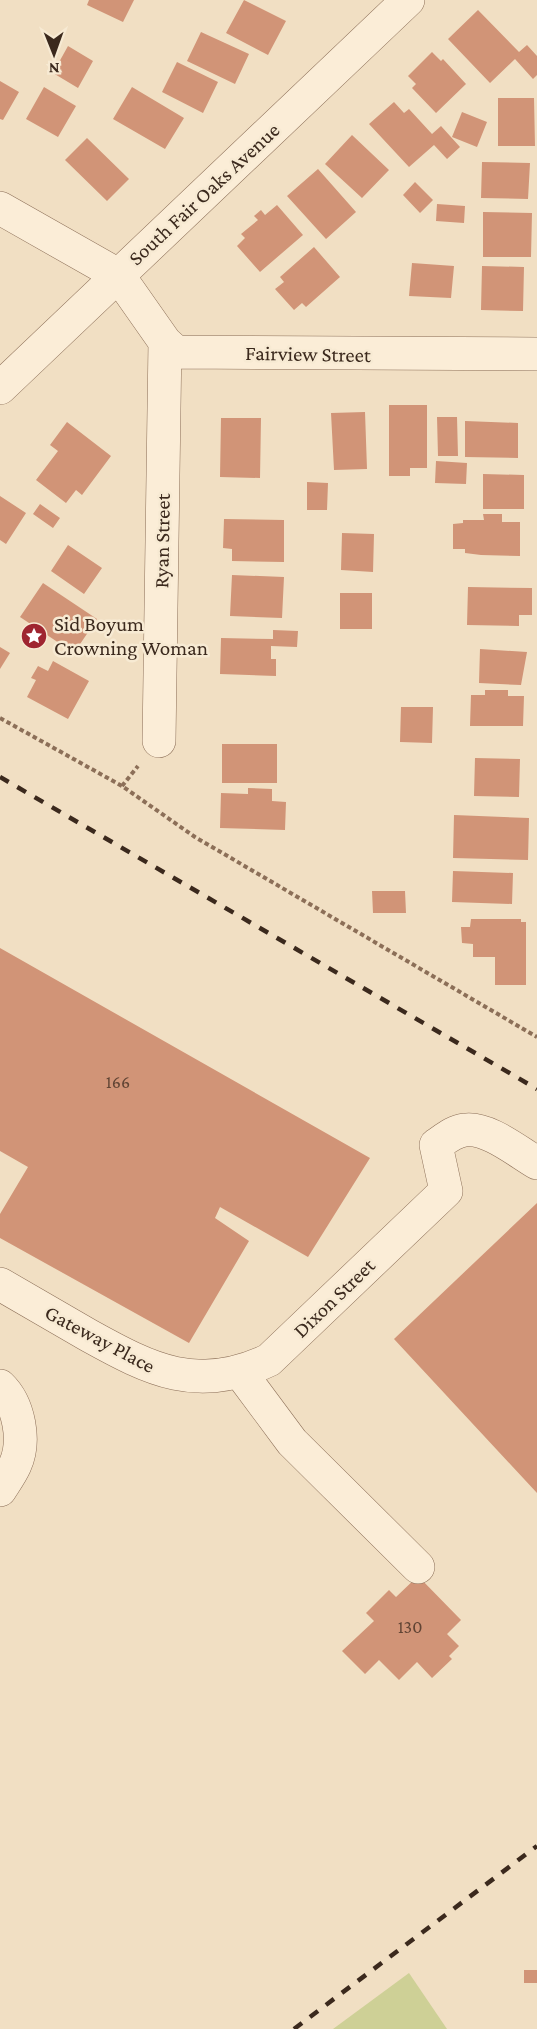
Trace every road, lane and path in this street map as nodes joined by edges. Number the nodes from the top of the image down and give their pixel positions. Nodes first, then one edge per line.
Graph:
1 (408, 0) edge
2 (0, 208) edge
3 (118, 275) junction
4 (165, 342) junction
5 (537, 354) edge
6 (0, 388) edge
7 (0, 718) edge
8 (159, 741) dead end
9 (537, 1037) edge
10 (537, 1163) edge
11 (0, 1284) edge
12 (240, 1372) junction
13 (206, 1378) joint
14 (0, 1386) edge
15 (0, 1490) edge
16 (418, 1567) dead end

1 - 3 street, South Fair Oaks Avenue
2 - 3 street
3 - 4 street
3 - 6 street, South Fair Oaks Avenue
4 - 5 street, Fairview Street
4 - 8 street, Ryan Street
7 - 9 path
10 - 12 street, Dixon Street
11 - 13 street, Gateway Place
12 - 13 street, Dixon Street
12 - 16 street
14 - 15 street

